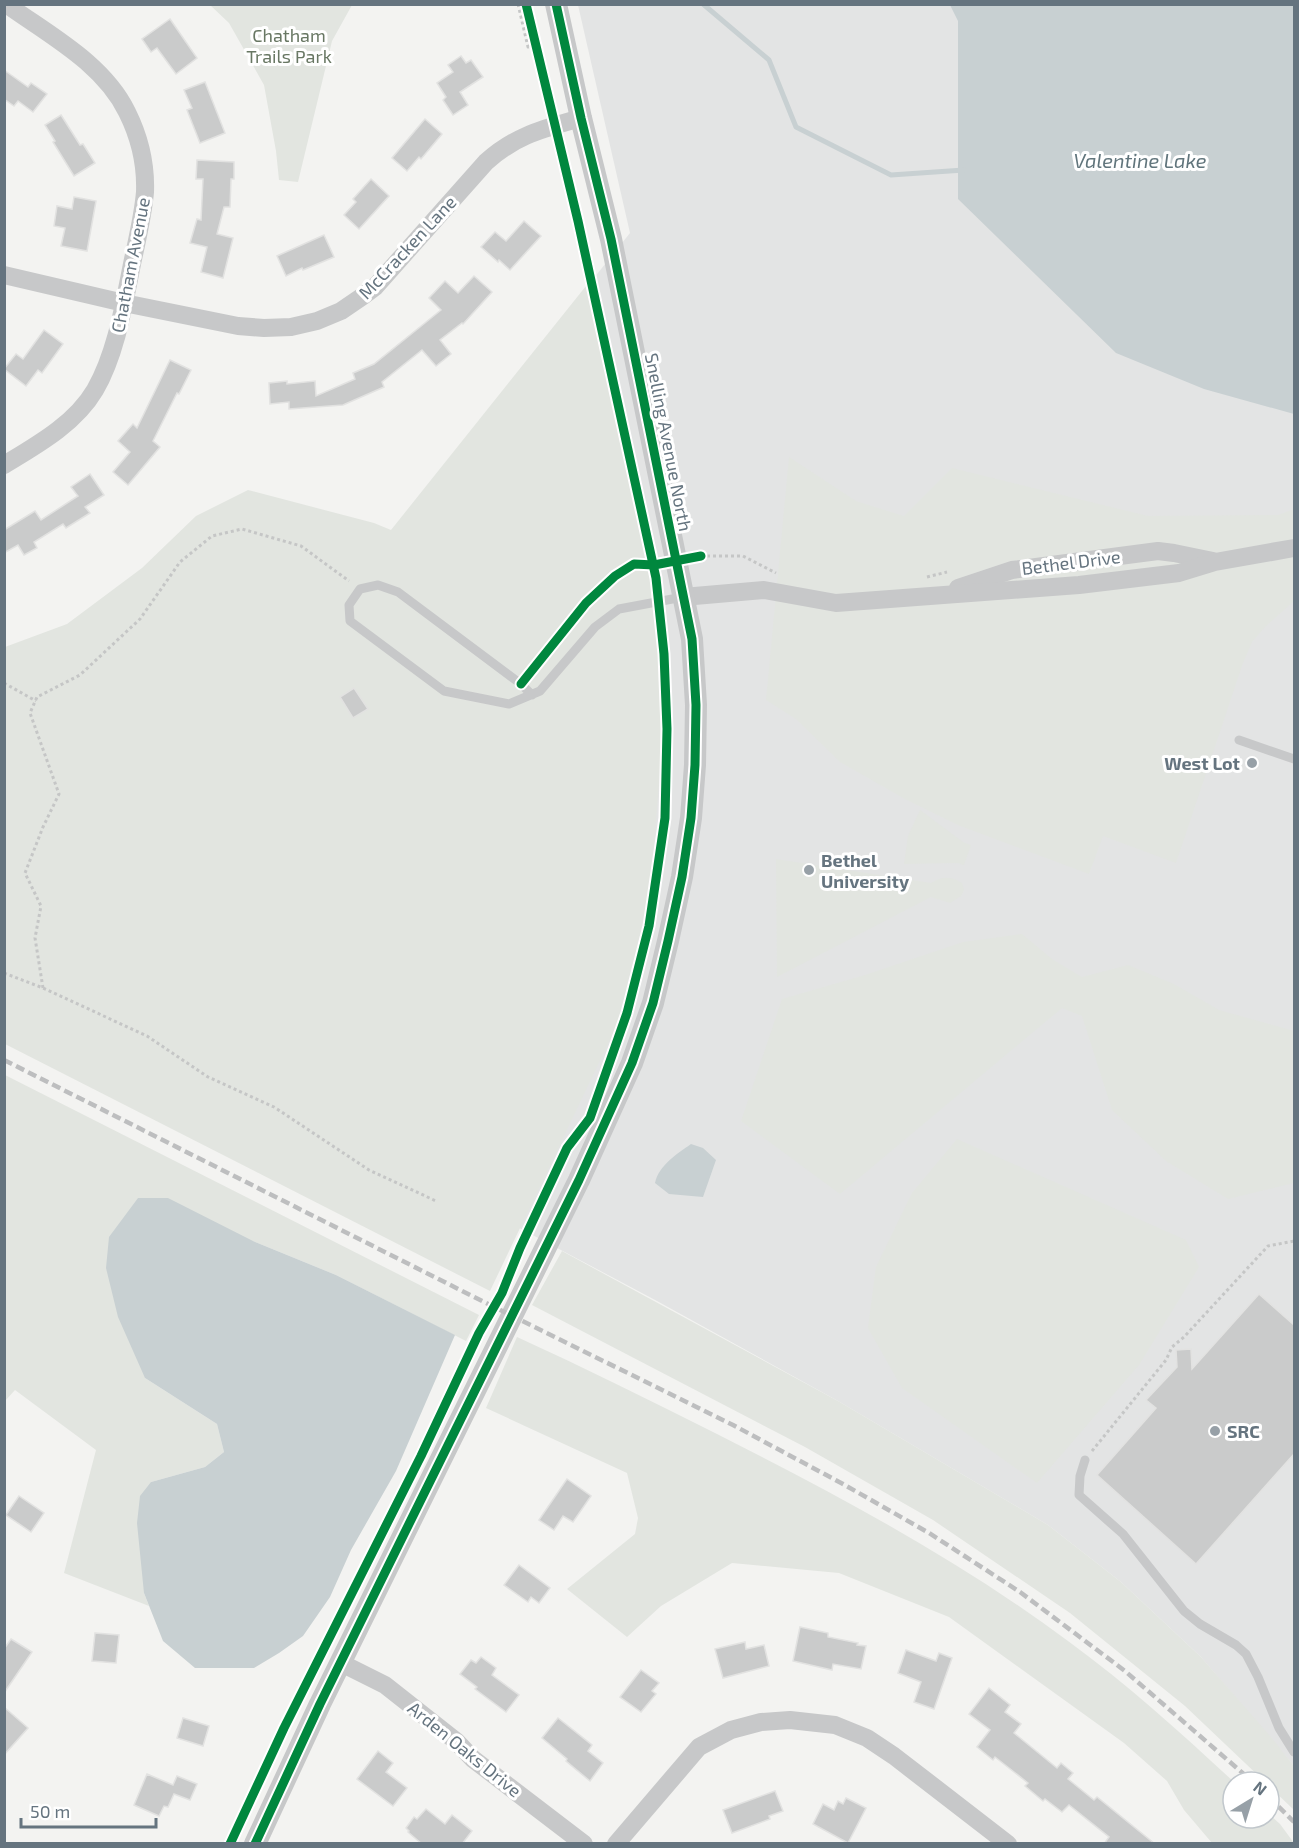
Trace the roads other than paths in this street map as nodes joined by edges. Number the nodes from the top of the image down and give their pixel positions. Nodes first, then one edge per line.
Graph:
1 (6, 4) edge
2 (556, 4) edge
3 (581, 118) junction
4 (4, 275) edge
5 (124, 303) junction
6 (4, 465) edge
7 (1294, 548) edge
8 (683, 597) junction
9 (532, 695) junction
10 (1239, 740) dead end
11 (1294, 759) edge
12 (1085, 1460) road end
13 (341, 1663) junction
14 (1294, 1752) edge
15 (255, 1844) edge
16 (584, 1844) edge
17 (616, 1844) edge
18 (1008, 1844) edge

1 - 5 street, Chatham Avenue
2 - 3 street, Snelling Avenue North
3 - 5 street, McCracken Lane
3 - 8 street, Snelling Avenue North
4 - 5 street, McCracken Lane
5 - 6 street, Chatham Avenue
7 - 8 street, Bethel Drive
8 - 9 lane
8 - 13 street, Snelling Avenue North
9 - 9 lane
10 - 11 lane
12 - 14 lane
13 - 15 street, Snelling Avenue North
13 - 16 street, Arden Oaks Drive
17 - 18 street

